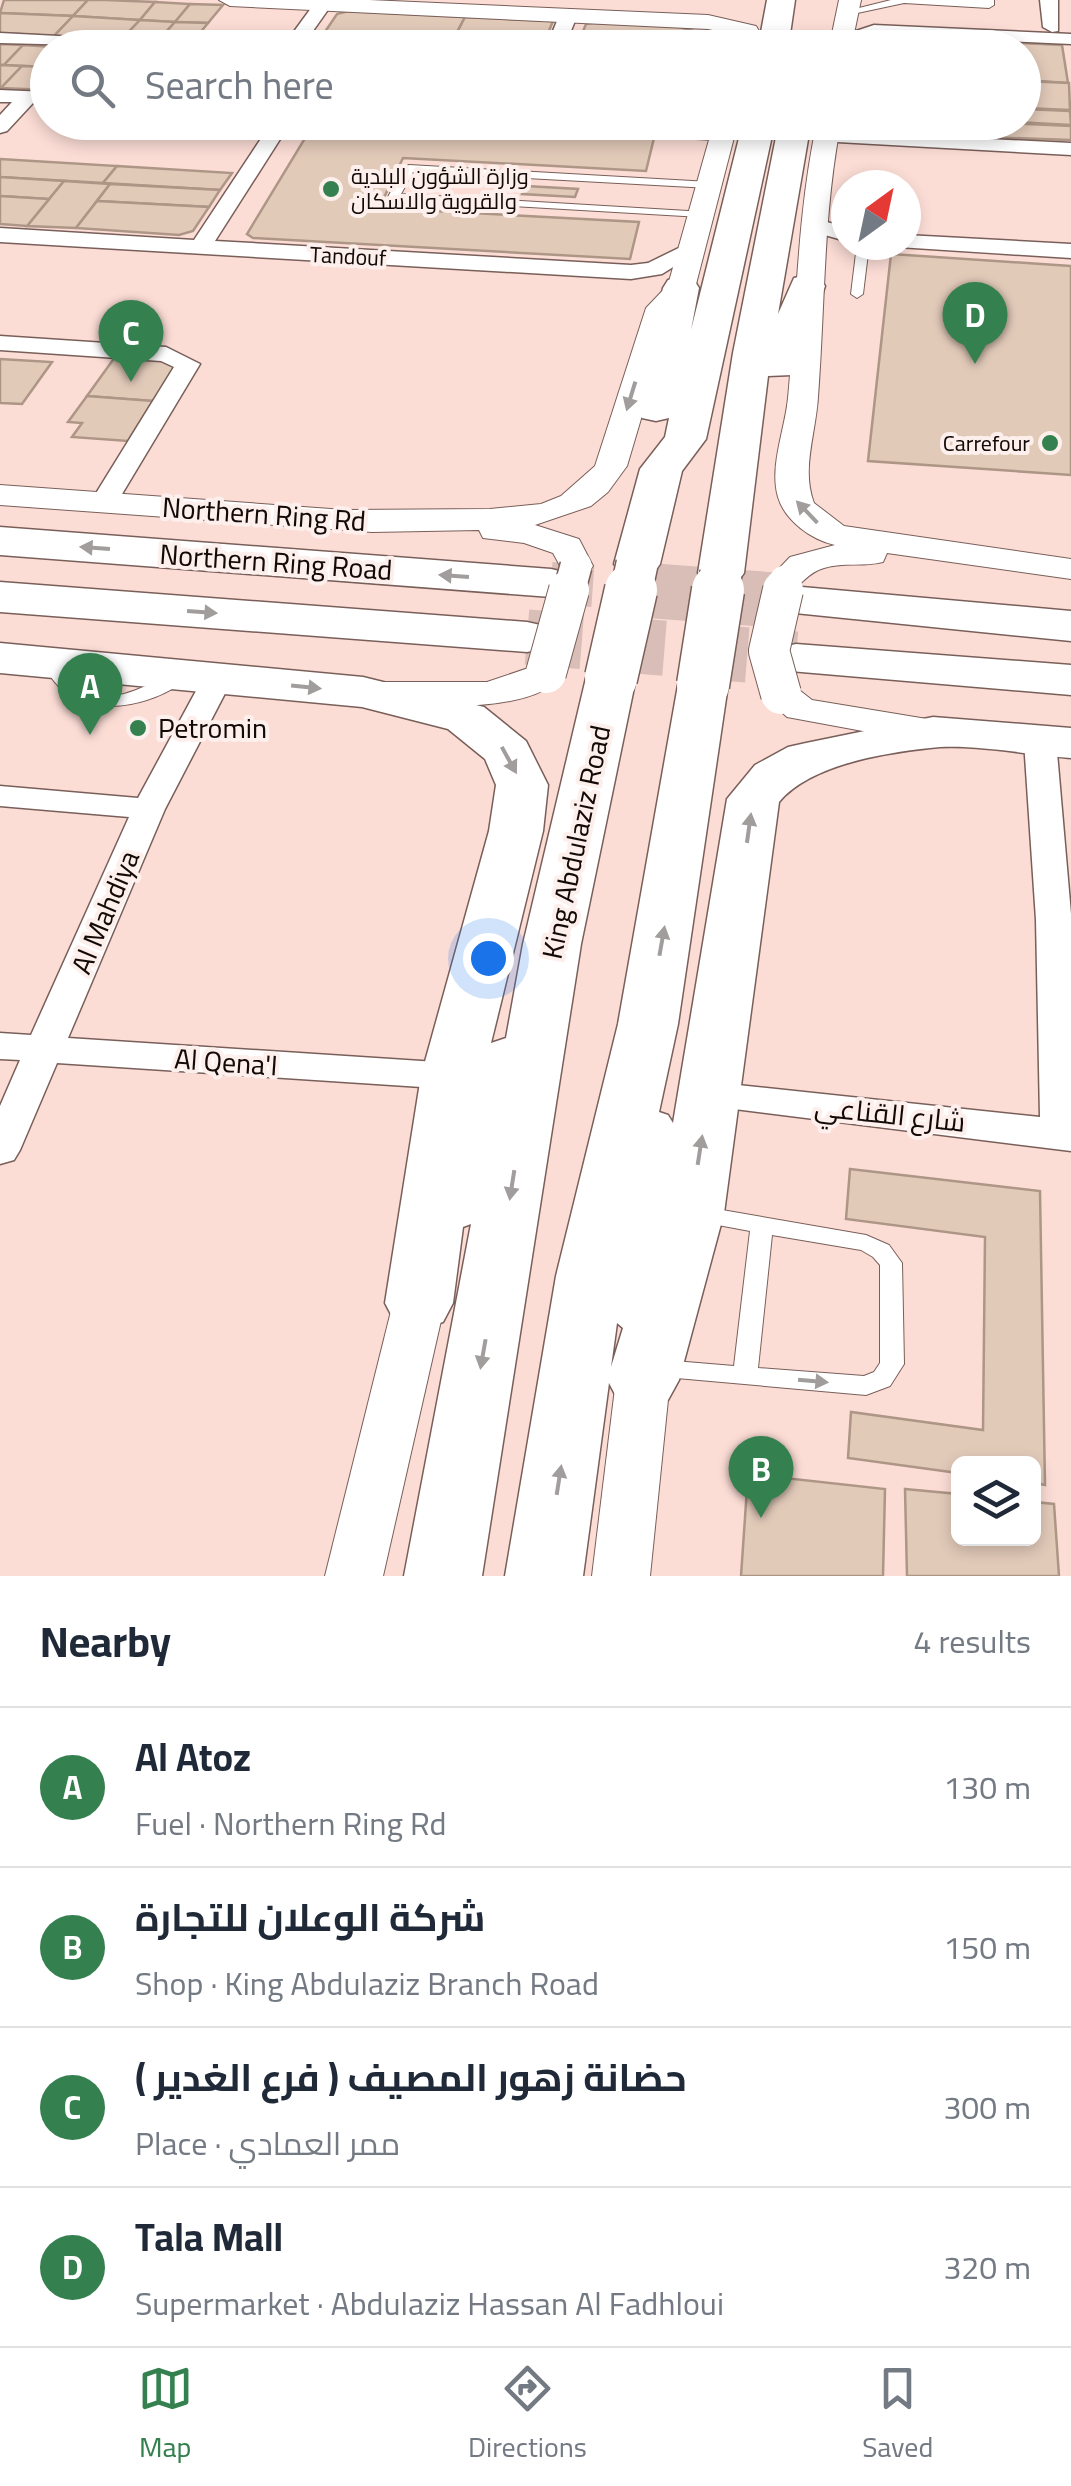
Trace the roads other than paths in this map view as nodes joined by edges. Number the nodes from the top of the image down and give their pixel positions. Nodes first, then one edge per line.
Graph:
1 (230, 0) edge
2 (404, 0) edge
3 (781, 0) edge
4 (898, 0) edge
5 (989, 0) edge
6 (1049, 0) edge
7 (323, 4) junction
8 (849, 6) edge
9 (558, 8) edge
10 (892, 26) junction
11 (1061, 28) edge
12 (747, 29) edge
13 (304, 30) edge
14 (775, 30) edge
15 (874, 30) edge
16 (952, 30) edge
17 (1041, 36) edge
18 (0, 38) edge
19 (1071, 38) edge
20 (30, 40) edge
21 (0, 96) edge
22 (30, 98) edge
23 (30, 104) edge
24 (0, 127) edge
25 (270, 140) edge
26 (721, 140) edge
27 (756, 140) edge
28 (813, 140) edge
29 (817, 140) edge
30 (1006, 140) edge
31 (1071, 149) edge
32 (710, 185) junction
33 (701, 214) junction
34 (815, 225) junction
35 (831, 230) edge
36 (0, 235) edge
37 (921, 243) edge
38 (200, 247) junction
39 (691, 249) junction
40 (1071, 251) edge
41 (861, 260) edge
42 (806, 286) junction
43 (681, 288) junction
44 (856, 294) dead end
45 (0, 343) edge
46 (660, 469) junction
47 (736, 481) junction
48 (0, 495) edge
49 (103, 502) junction
50 (345, 520) junction
51 (0, 541) edge
52 (1070, 569) edge
53 (564, 575) junction
54 (794, 591) junction
55 (0, 597) edge
56 (1071, 626) edge
57 (536, 655) junction
58 (0, 658) edge
59 (201, 676) junction
60 (789, 676) junction
61 (1071, 680) edge
62 (363, 692) junction
63 (933, 732) junction
64 (1056, 742) edge
65 (0, 796) edge
66 (149, 810) junction
67 (1062, 920) edge
68 (552, 944) junction
69 (648, 1024) junction
70 (0, 1046) edge
71 (46, 1051) junction
72 (452, 1076) junction
73 (709, 1095) junction
74 (1065, 1135) edge
75 (0, 1150) edge
76 (690, 1213) junction
77 (762, 1225) junction
78 (418, 1302) junction
79 (644, 1373) junction
80 (745, 1376) junction
81 (354, 1576) edge
82 (443, 1576) edge
83 (544, 1576) edge
84 (621, 1576) edge

1 - 7 street
2 - 9 street
3 - 14 main road
4 - 5 lane
4 - 8 lane
6 - 11 street
7 - 9 street
7 - 13 street
8 - 10 street
9 - 12 street
10 - 11 street
10 - 15 street
10 - 16 street
17 - 19 street
18 - 20 street
21 - 22 street
23 - 24 street
25 - 38 street
26 - 32 street
27 - 46 main road, King Abdulaziz Road
28 - 47 main road
29 - 34 street
30 - 31 street
32 - 33 street
32 - 33 lane
33 - 39 street
34 - 35 street
34 - 42 street
36 - 38 street, Tandouf
37 - 40 street
38 - 39 street, Tandouf
39 - 43 street
41 - 44 lane
42 - 47 main road
52 -> 42 street
43 - 46 main road
43 -> 50 street
45 - 49 street
46 - 68 main road, King Abdulaziz Road, bridge
69 -> 47 main road, bridge
48 - 49 street, Northern Ring Rd
49 - 50 street, Northern Ring Rd
50 - 53 street, Northern Ring Rd
53 -> 51 highway, Northern Ring Road
52 - 54 street
53 - 57 street, bridge
54 - 56 highway
54 - 60 street, bridge
55 -> 57 highway, Northern Ring Road
57 - 62 street
58 - 59 main road
59 -> 62 main road
59 - 66 street, Al Mahdiya
60 - 61 highway
60 - 63 street
62 -> 72 main road
63 - 64 main road
73 -> 63 main road
64 - 67 street
65 - 66 street
66 - 71 street, Al Mahdiya
67 - 74 street
68 - 78 main road
68 -> 82 main road, King Abdulaziz Road
69 - 79 main road
83 -> 69 main road
70 - 71 street, Al Qena'I
71 - 72 street, Al Qena'I
71 - 75 street, Al Mahdiya
72 - 78 main road
73 - 74 street, شارع القناعي
76 -> 73 main road
76 - 77 lane
76 - 79 main road
77 - 80 lane
80 -> 77 lane
78 - 81 street
79 - 80 lane
79 - 84 street

